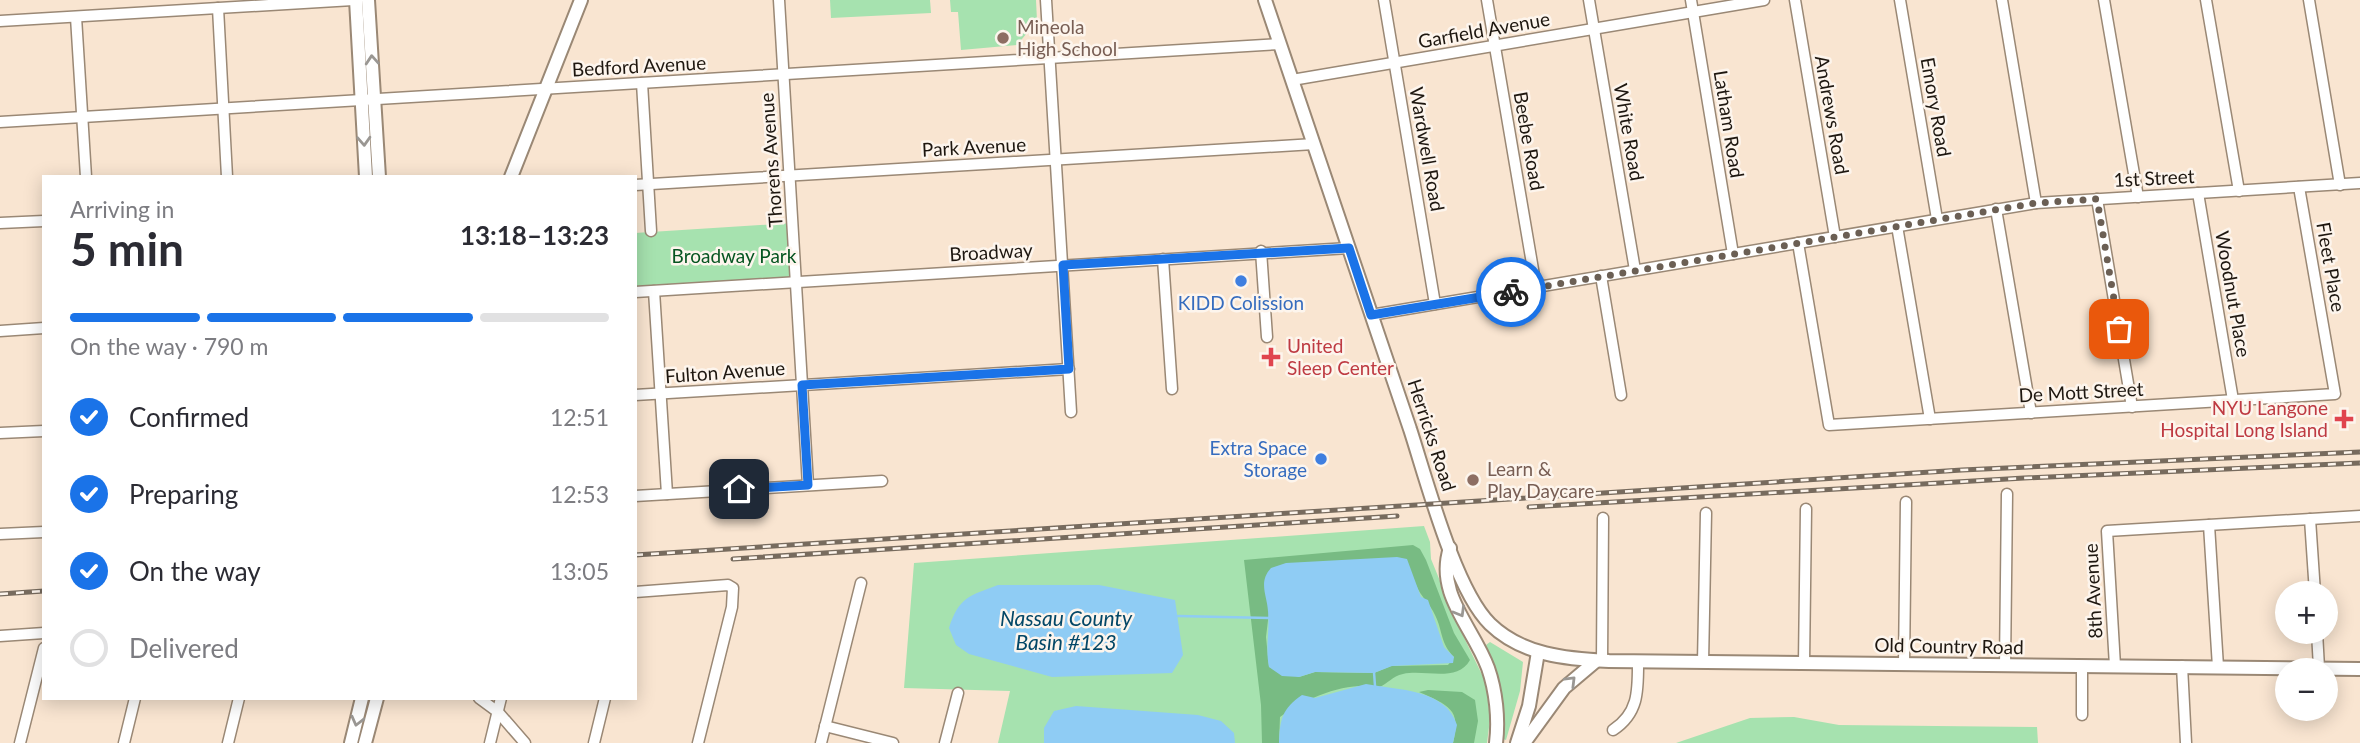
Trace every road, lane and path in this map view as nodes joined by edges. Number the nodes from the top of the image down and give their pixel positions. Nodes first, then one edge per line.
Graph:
1 (354, 0) edge
2 (368, 0) edge
3 (581, 0) edge
4 (779, 0) edge
5 (1046, 0) edge
6 (1265, 0) edge
7 (1384, 0) edge
8 (1487, 0) edge
9 (1589, 0) edge
10 (1690, 0) edge
11 (1764, 0) edge
12 (1795, 0) edge
13 (1900, 0) edge
14 (2002, 0) edge
15 (2104, 0) edge
16 (2206, 0) edge
17 (2309, 0) edge
18 (218, 8) junction
19 (1693, 12) junction
20 (76, 17) junction
21 (0, 21) edge
22 (1594, 29) junction
23 (1280, 44) junction
24 (1494, 46) junction
25 (1050, 58) junction
26 (1395, 62) junction
27 (783, 75) junction
28 (1292, 80) junction
29 (642, 83) junction
30 (545, 89) junction
31 (368, 100) junction
32 (223, 109) junction
33 (82, 117) junction
34 (0, 122) edge
35 (1314, 144) junction
36 (1056, 159) junction
37 (86, 175) edge
38 (227, 175) edge
39 (366, 175) edge
40 (379, 175) edge
41 (512, 175) edge
42 (789, 175) junction
43 (2360, 183) edge
44 (648, 184) junction
45 (637, 185) edge
46 (2340, 185) junction
47 (2299, 187) junction
48 (2239, 191) junction
49 (2198, 193) junction
50 (2138, 197) junction
51 (2097, 199) junction
52 (2036, 203) junction
53 (1996, 209) junction
54 (1937, 219) junction
55 (42, 221) edge
56 (0, 223) edge
57 (1897, 226) junction
58 (651, 231) dead end
59 (1835, 237) junction
60 (1798, 243) junction
61 (1349, 248) junction
62 (1261, 251) junction
63 (1733, 254) junction
64 (1163, 259) junction
65 (1063, 265) junction
66 (1635, 270) junction
67 (1601, 276) junction
68 (796, 282) junction
69 (1536, 287) junction
70 (654, 290) junction
71 (637, 292) edge
72 (1435, 304) junction
73 (1371, 315) junction
74 (42, 328) edge
75 (0, 331) edge
76 (1267, 337) dead end
77 (1069, 369) junction
78 (802, 385) junction
79 (1172, 389) dead end
80 (660, 393) junction
81 (1621, 394) dead end
82 (2335, 394) joint
83 (637, 395) edge
84 (2233, 400) junction
85 (2132, 407) junction
86 (1071, 412) dead end
87 (2031, 413) junction
88 (1930, 419) junction
89 (42, 430) edge
90 (0, 433) edge
91 (882, 481) dead end
92 (808, 485) junction
93 (667, 494) junction
94 (2007, 494) dead end
95 (637, 496) edge
96 (1906, 502) dead end
97 (1806, 509) dead end
98 (1706, 513) dead end
99 (2360, 516) edge
100 (1603, 519) dead end
101 (2310, 519) junction
102 (2209, 526) junction
103 (42, 532) edge
104 (0, 534) edge
105 (1451, 548) junction
106 (2314, 581) edge
107 (861, 583) dead end
108 (637, 592) edge
109 (42, 634) edge
110 (0, 636) edge
111 (1538, 652) junction
112 (42, 656) edge
113 (1599, 661) junction
114 (1638, 662) junction
115 (1703, 662) junction
116 (1804, 663) junction
117 (1904, 664) junction
118 (2005, 666) junction
119 (2082, 666) junction
120 (2115, 666) junction
121 (2182, 666) junction
122 (2218, 667) junction
123 (2275, 668) edge
124 (2338, 668) edge
125 (2360, 669) edge
126 (958, 693) dead end
127 (135, 700) edge
128 (239, 700) edge
129 (362, 700) edge
130 (376, 700) edge
131 (482, 700) edge
132 (501, 700) edge
133 (605, 700) edge
134 (498, 712) junction
135 (2082, 715) dead end
136 (825, 726) junction
137 (1613, 730) dead end
138 (20, 743) edge
139 (124, 743) edge
140 (228, 743) edge
141 (351, 743) edge
142 (365, 743) edge
143 (490, 743) edge
144 (526, 743) edge
145 (594, 743) edge
146 (698, 743) edge
147 (821, 743) edge
148 (893, 743) edge
149 (945, 743) edge
150 (1496, 743) edge
151 (1517, 743) edge
152 (1524, 743) edge
153 (2186, 743) edge

1 - 18 street
1 - 31 main road
31 -> 2 main road
3 - 30 main road
4 - 27 street, Thorens Avenue
5 - 25 street
6 - 23 main road, Herricks Road
7 - 26 street, Wardwell Road
8 - 24 street, Beebe Road
9 - 22 street, White Road
10 - 19 street, Latham Road
11 - 19 street, Garfield Avenue
12 - 59 street, Andrews Road
13 - 54 street, Emory Road
14 - 52 street
15 - 50 street
16 - 48 street
17 - 46 street
18 - 20 street
18 - 32 street
19 - 22 street, Garfield Avenue
19 - 63 street, Latham Road
20 - 21 street
20 - 33 street
22 - 24 street, Garfield Avenue
22 - 66 street, White Road
23 - 25 street, Bedford Avenue
23 - 28 main road, Herricks Road
24 - 26 street, Garfield Avenue
24 - 69 street, Beebe Road
25 - 27 street, Bedford Avenue
25 - 36 street
26 - 28 street, Garfield Avenue
26 - 72 street, Wardwell Road
27 - 29 street, Bedford Avenue
27 - 42 street, Thorens Avenue
28 - 35 main road, Herricks Road
29 - 30 street, Bedford Avenue
29 - 44 street
30 - 31 street, Bedford Avenue
30 - 41 main road
31 - 32 street, Bedford Avenue
31 -> 39 main road
31 - 40 main road
32 - 33 street, Bedford Avenue
32 - 38 street
33 - 34 street, Bedford Avenue
33 - 37 street
35 - 36 street, Park Avenue
35 - 61 main road, Herricks Road
36 - 42 street, Park Avenue
36 - 65 street
42 - 44 street, Park Avenue
42 - 68 street, Thorens Avenue
43 - 46 street, 1st Street
44 - 45 street, Park Avenue
44 - 58 street
46 - 47 street, 1st Street
47 - 48 street, 1st Street
47 - 82 street, Fleet Place
48 - 49 street, 1st Street
49 - 50 street, 1st Street
49 - 84 street, Woodnut Place
50 - 51 street, 1st Street
51 - 52 street, 1st Street
51 - 85 street
52 - 53 street, 1st Street
53 - 54 street, 1st Street
53 - 87 street
54 - 57 street, 1st Street
55 - 56 street
57 - 59 street, 1st Street
57 - 88 street
59 - 60 street, 1st Street
60 - 63 street, 1st Street
60 - 88 street, De Mott Street
61 - 62 street, Broadway
61 - 73 main road, Herricks Road
62 - 64 street, Broadway
62 - 76 street
63 - 66 street, 1st Street
64 - 65 street, Broadway
64 - 79 street
65 - 68 street, Broadway
65 - 77 street
66 - 67 street, 1st Street
67 - 69 street, 1st Street
67 - 81 street
68 - 70 street, Broadway
68 - 78 street, Thorens Avenue
69 - 72 street, 1st Street
70 - 71 street, Broadway
70 - 80 street
72 - 73 street, 1st Street
73 - 105 main road, Herricks Road
74 - 75 street
77 - 78 street, Fulton Avenue
77 - 86 street
78 - 80 street, Fulton Avenue
78 - 92 street, Thorens Avenue
80 - 83 street, Fulton Avenue
80 - 93 street
82 - 84 street, De Mott Street
84 - 85 street, De Mott Street
85 - 87 street, De Mott Street
87 - 88 street, De Mott Street
89 - 90 street
91 - 92 street
92 - 93 street
93 - 95 street
94 - 118 street
96 - 117 street
97 - 116 street
98 - 115 street
99 - 101 street
100 - 113 street
101 - 102 street
101 - 106 street
102 - 120 street, 8th Avenue
102 - 122 street
103 - 104 street
105 - 111 main road, Herricks Road
105 -> 150 main road
107 - 136 street
108 - 146 street
109 - 110 street
111 - 113 main road, Old Country Road
111 - 151 main road
112 - 138 street
113 - 114 main road, Old Country Road
152 -> 113 main road
114 - 115 main road, Old Country Road
114 - 137 street
115 - 116 main road, Old Country Road
116 - 117 main road, Old Country Road
117 - 118 main road, Old Country Road
118 - 119 main road, Old Country Road
119 - 120 main road, Old Country Road
119 - 135 street
120 - 121 main road, Old Country Road
121 - 122 main road, Old Country Road
121 - 153 street
122 - 123 main road, Old Country Road
124 - 125 main road, Old Country Road
126 - 149 street
127 - 139 street
128 - 140 street
129 -> 141 main road
130 - 142 main road
131 - 134 street
132 - 134 street
133 - 145 street
134 - 143 street
134 - 144 street
136 - 147 street
136 - 148 street

